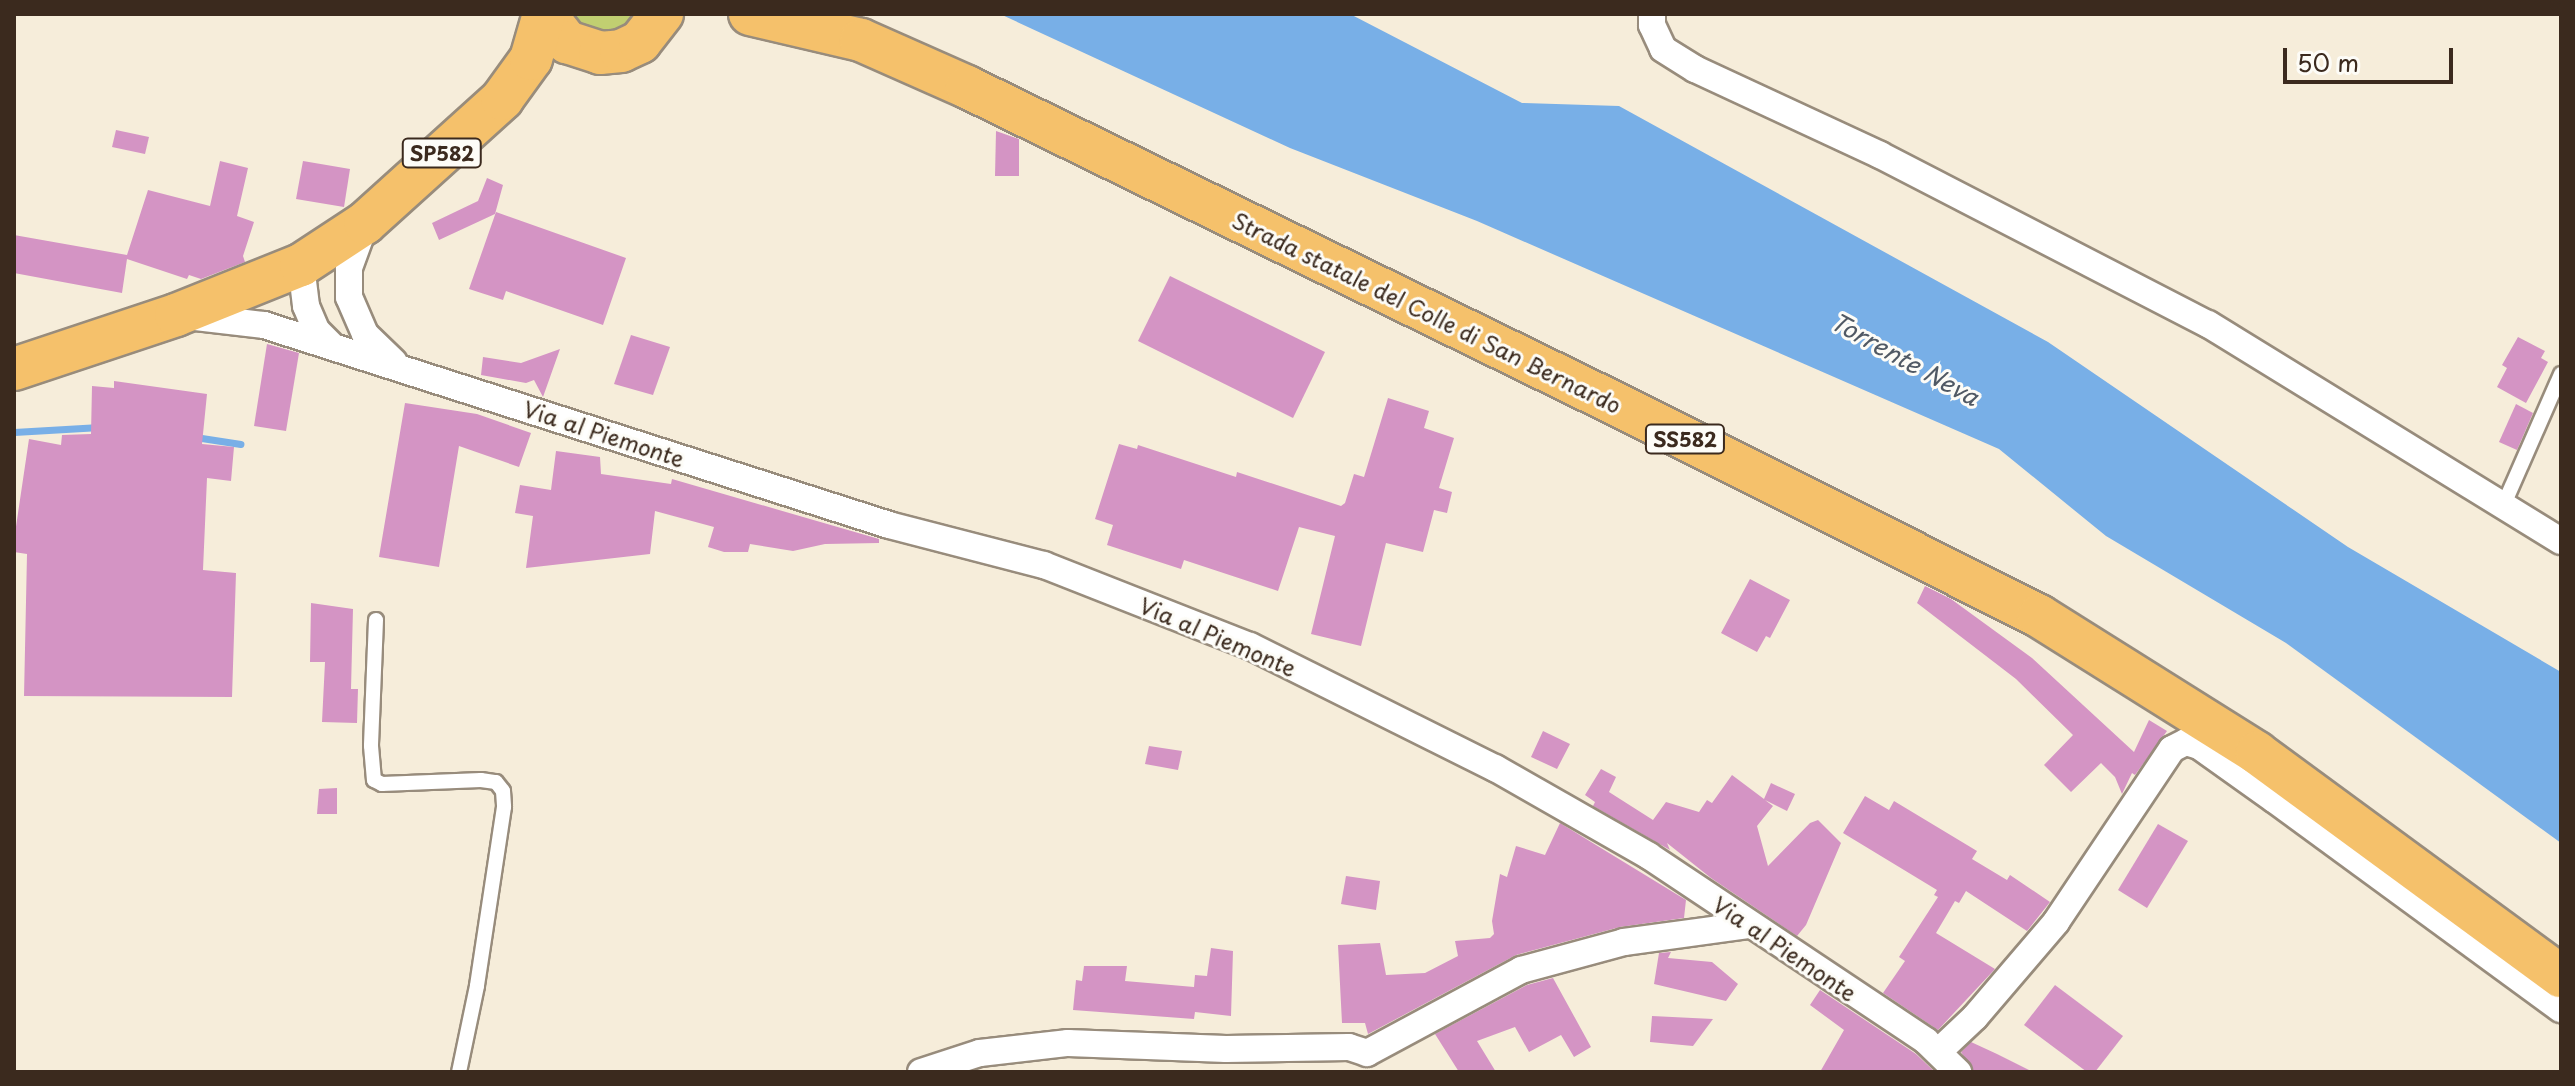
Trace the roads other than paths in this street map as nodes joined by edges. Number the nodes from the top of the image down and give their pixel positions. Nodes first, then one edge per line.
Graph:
1 (544, 14) edge
2 (750, 14) edge
3 (1652, 14) edge
4 (667, 18) edge
5 (586, 51) junction
6 (517, 81) junction
7 (365, 223) junction
8 (301, 265) junction
9 (176, 315) junction
10 (332, 346) junction
11 (400, 367) junction
12 (14, 369) edge
13 (2561, 374) edge
14 (2504, 504) junction
15 (2561, 541) edge
16 (376, 620) dead end
17 (1748, 925) junction
18 (2561, 976) edge
19 (2561, 1009) edge
20 (1938, 1052) junction
21 (1364, 1062) edge
22 (459, 1072) edge
23 (921, 1072) edge
24 (1958, 1072) edge

1 - 5 main road
1 - 6 main road, Via al Piemonte / SP582
2 - 18 main road, Strada statale del Colle di San Bernardo / SS582
3 - 14 street
4 - 5 main road, Via al Piemonte
5 - 6 main road, Via al Piemonte / SP582
6 - 7 main road, Via al Piemonte / SP582
7 - 8 main road, Via al Piemonte / SP582
7 - 11 street, Via al Piemonte
8 - 9 main road, Via al Piemonte / SP582
8 - 10 street
9 - 10 street, Via al Piemonte
9 - 12 main road, Via al Piemonte / SP582
10 - 11 street, Via al Piemonte
11 - 17 street, Via al Piemonte
13 - 14 lane
14 - 15 street
16 - 22 lane
17 - 20 street, Via al Piemonte
17 - 21 street
19 - 20 street
20 - 24 street, Via al Piemonte
21 - 23 street

